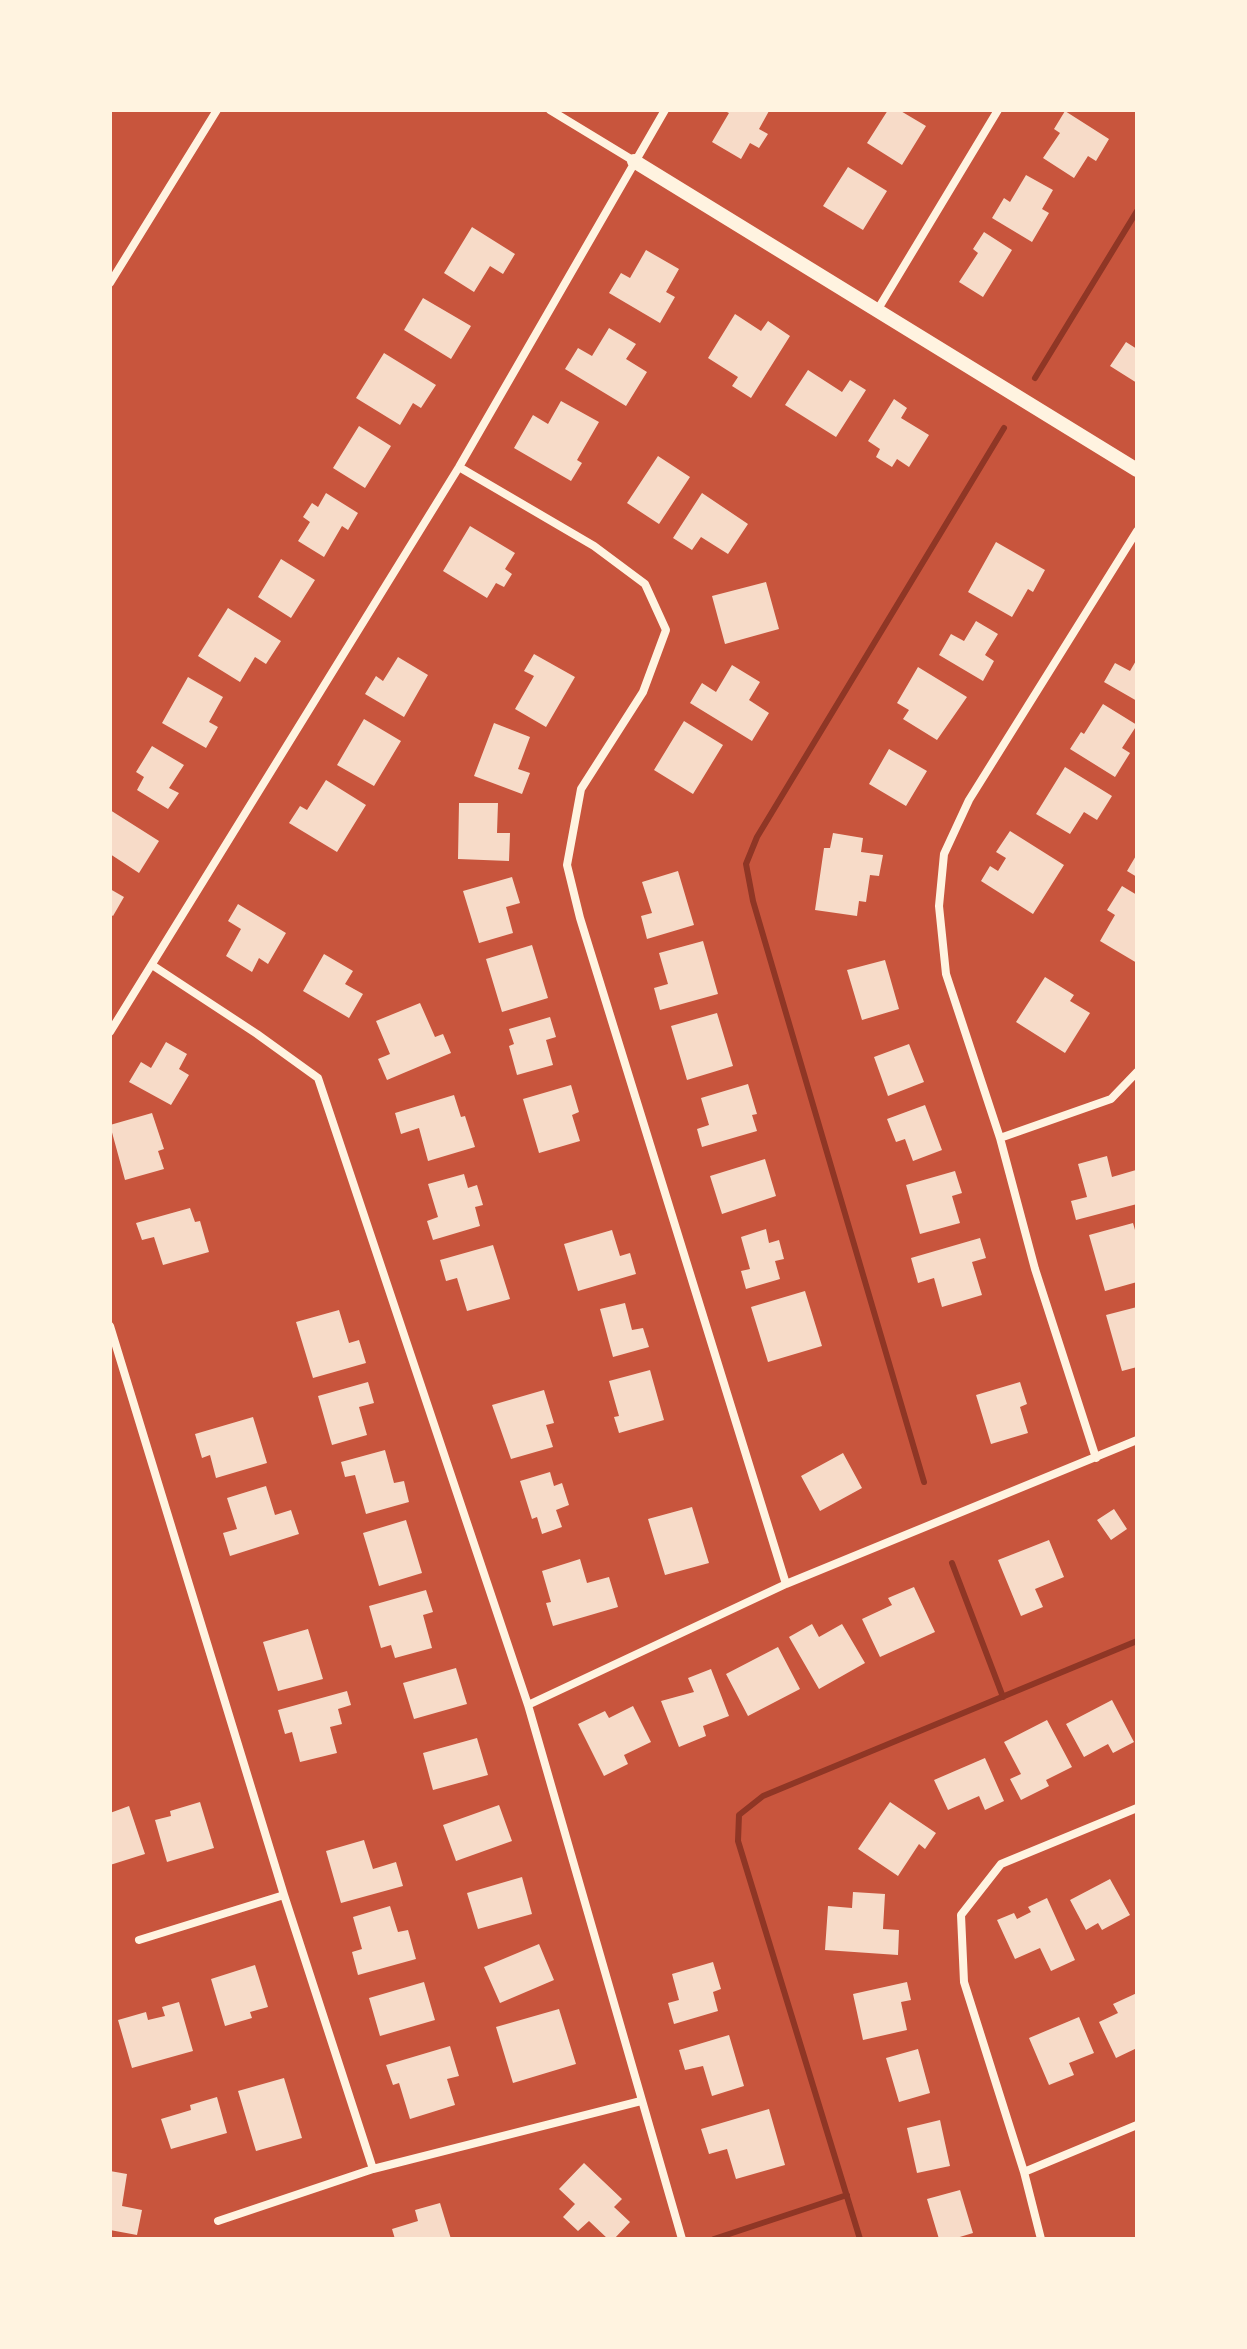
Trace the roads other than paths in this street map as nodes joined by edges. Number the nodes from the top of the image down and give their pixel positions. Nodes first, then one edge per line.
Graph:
1 (217, 110) edge
2 (550, 110) edge
3 (665, 110) edge
4 (998, 110) edge
5 (634, 161) junction
6 (111, 281) edge
7 (878, 309) junction
8 (459, 467) junction
9 (1137, 470) edge
10 (1137, 531) edge
11 (152, 965) junction
12 (110, 1032) edge
13 (1137, 1072) edge
14 (1000, 1138) junction
15 (110, 1326) edge
16 (1137, 1440) edge
17 (1096, 1458) junction
18 (786, 1584) junction
19 (528, 1705) junction
20 (1137, 1808) edge
21 (284, 1895) junction
22 (139, 1940) dead end
23 (641, 2101) junction
24 (1137, 2125) edge
25 (373, 2169) junction
26 (1024, 2172) junction
27 (218, 2221) dead end
28 (682, 2239) edge
29 (1041, 2239) edge

1 - 6 street
2 - 5 street
3 - 5 street
4 - 7 street
5 - 7 street
5 - 8 street
7 - 9 street
8 - 11 street
8 - 18 street
10 - 14 street
11 - 12 street
11 - 19 street
13 - 14 street
14 - 17 street
15 - 21 street
16 - 17 street
17 - 18 street
18 - 19 street
19 - 23 street
20 - 26 street
21 - 22 street
21 - 25 street
23 - 25 street
23 - 28 street
24 - 26 street
25 - 27 street
26 - 29 street

